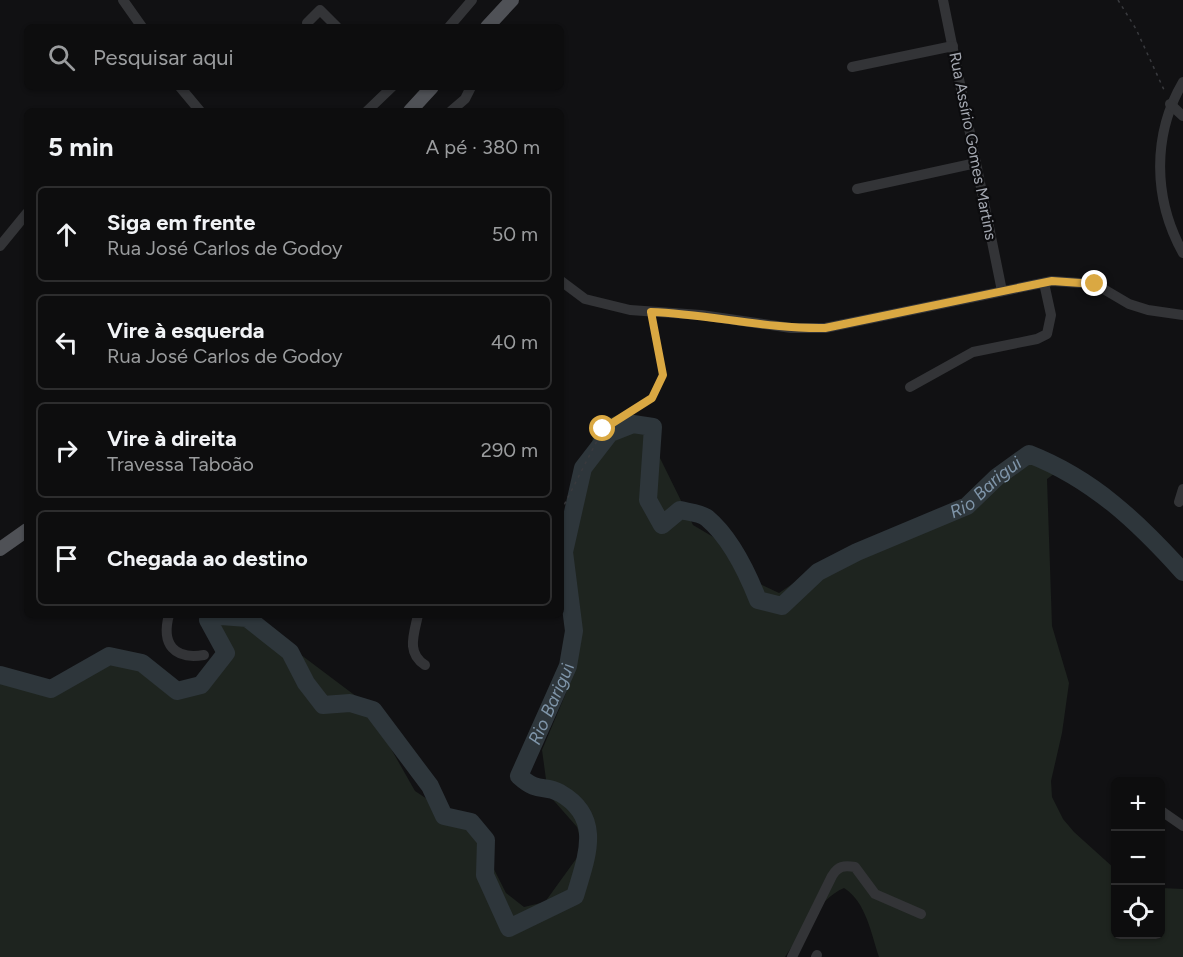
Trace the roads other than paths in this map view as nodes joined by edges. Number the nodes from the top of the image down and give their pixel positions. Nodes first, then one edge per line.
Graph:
1 (123, 0) edge
2 (472, 0) edge
3 (512, 0) edge
4 (943, 0) edge
5 (500, 6) edge
6 (307, 23) dead end
7 (140, 24) edge
8 (334, 24) edge
9 (451, 24) edge
10 (489, 24) edge
11 (953, 46) junction
12 (852, 67) dead end
13 (1183, 82) edge
14 (182, 90) edge
15 (389, 90) edge
16 (429, 90) edge
17 (470, 90) edge
18 (1170, 104) junction
19 (198, 108) edge
20 (370, 108) edge
21 (413, 108) edge
22 (454, 108) edge
23 (1183, 116) edge
24 (976, 163) junction
25 (857, 189) dead end
26 (24, 217) edge
27 (0, 246) edge
28 (1183, 254) edge
29 (564, 283) edge
30 (1044, 283) junction
31 (1002, 291) junction
32 (1183, 315) edge
33 (910, 387) dead end
34 (1183, 489) edge
35 (1179, 502) dead end
36 (24, 532) edge
37 (0, 549) edge
38 (169, 618) edge
39 (418, 618) edge
40 (204, 655) dead end
41 (425, 665) dead end
42 (1165, 813) edge
43 (1183, 826) edge
44 (921, 914) dead end
45 (792, 957) edge

1 - 7 street
2 - 9 street
3 - 5 main road
4 - 11 street, Rua Assírio Gomes Martins
5 - 10 main road
6 - 8 street
11 - 12 street
11 - 24 street, Rua Assírio Gomes Martins
13 - 18 street
14 - 19 street
15 - 20 street
16 - 21 main road
17 - 22 street
18 - 23 street
18 - 28 street
24 - 25 street
24 - 31 street, Rua Assírio Gomes Martins
26 - 27 street
29 - 31 street
30 - 31 street
30 - 32 street
30 - 33 street
34 - 35 street
36 - 37 main road
38 - 40 street
39 - 41 street
42 - 43 street
44 - 45 street

